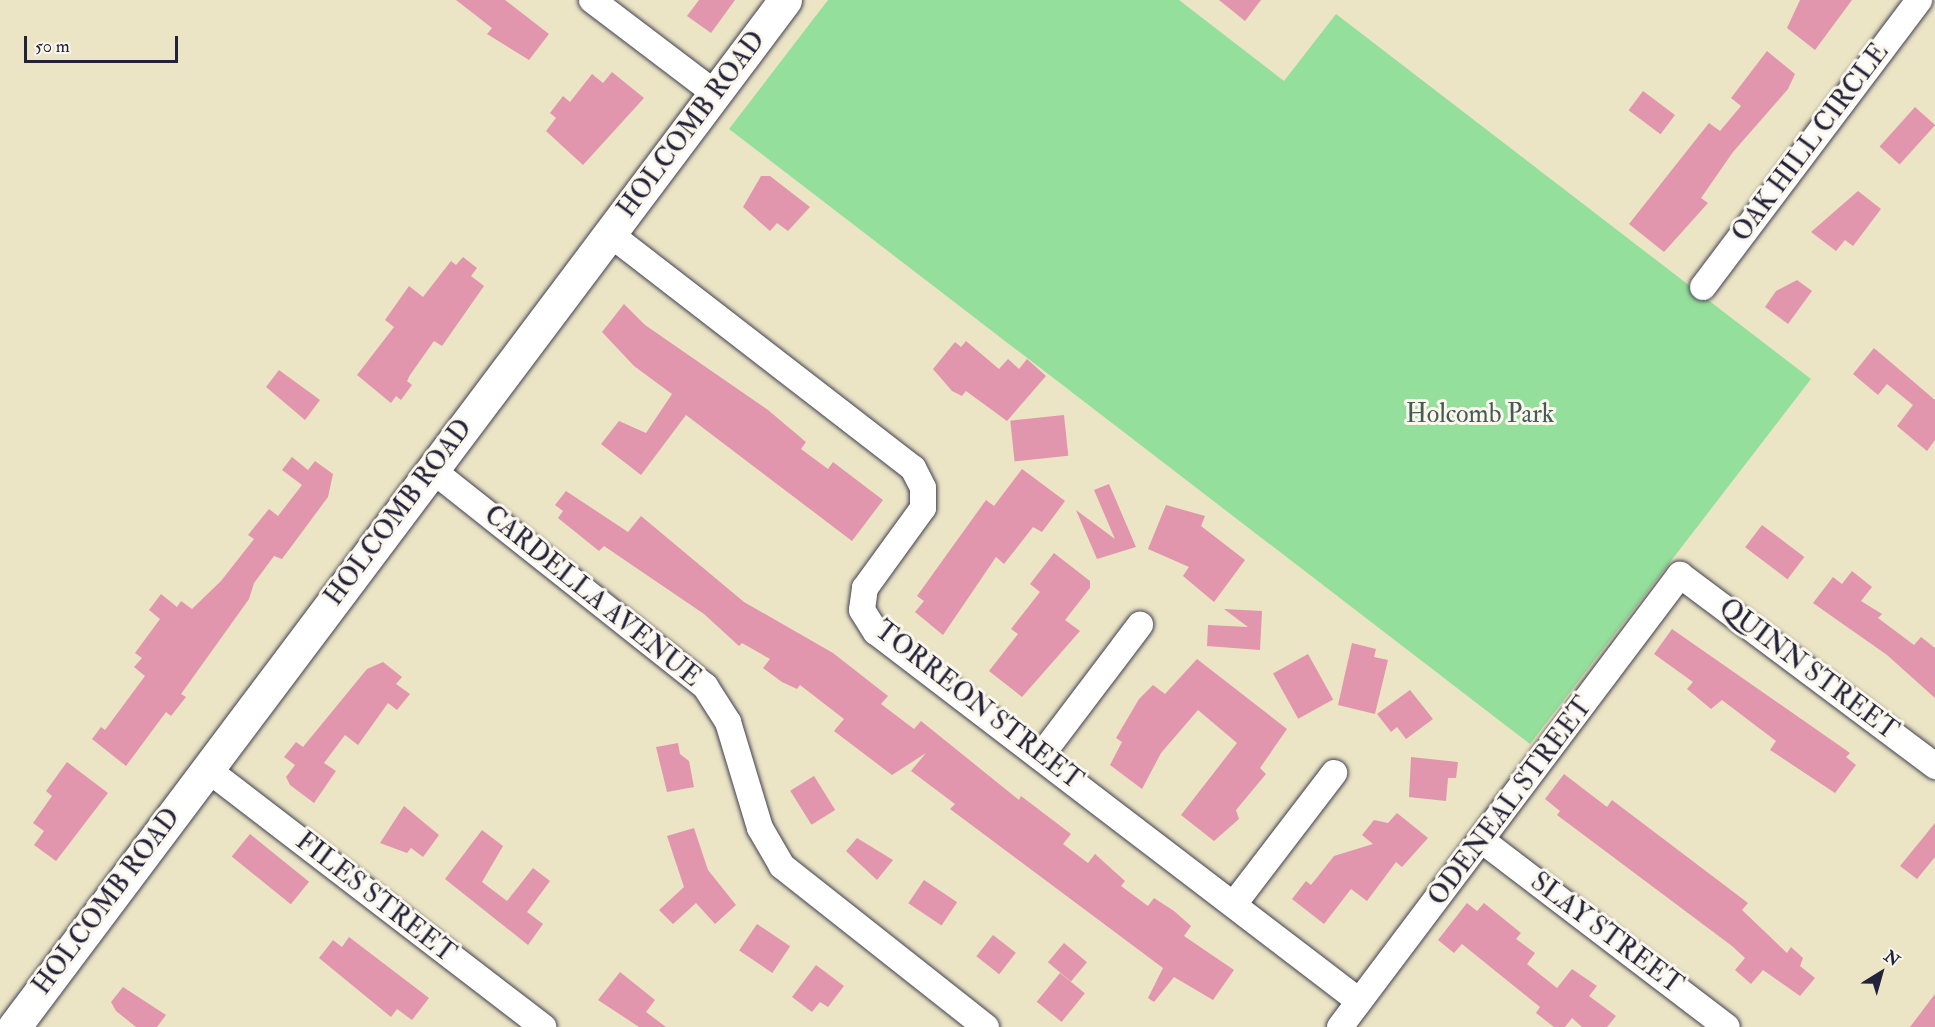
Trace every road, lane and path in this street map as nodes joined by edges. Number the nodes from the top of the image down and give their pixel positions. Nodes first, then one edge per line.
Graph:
1 (592, 0) edge
2 (785, 0) edge
3 (1919, 0) edge
4 (716, 94) junction
5 (610, 234) junction
6 (1703, 286) dead end
7 (431, 470) junction
8 (1680, 575) joint
9 (1140, 625) dead end
10 (1040, 757) junction
11 (1935, 766) edge
12 (207, 769) junction
13 (1334, 773) dead end
14 (1484, 842) junction
15 (1234, 904) junction
16 (1359, 1001) junction
17 (14, 1027) edge
18 (543, 1027) edge
19 (986, 1027) edge
20 (1340, 1027) edge
21 (1727, 1027) edge

1 - 4 street
2 - 4 street, HOLCOMB ROAD
3 - 6 street, OAK HILL CIRCLE
4 - 5 street, HOLCOMB ROAD
5 - 7 street, HOLCOMB ROAD
5 - 10 street, TORREON STREET
7 - 12 street, HOLCOMB ROAD
7 - 19 street, CARDELLA AVENUE
8 - 11 street, QUINN STREET
8 - 14 street, ODENEAL STREET
9 - 10 street
10 - 15 street, TORREON STREET
12 - 17 street, HOLCOMB ROAD
12 - 18 street, FILES STREET
13 - 15 street
14 - 16 street, ODENEAL STREET
14 - 21 street, SLAY STREET
15 - 16 street, TORREON STREET
16 - 20 street, ODENEAL STREET

